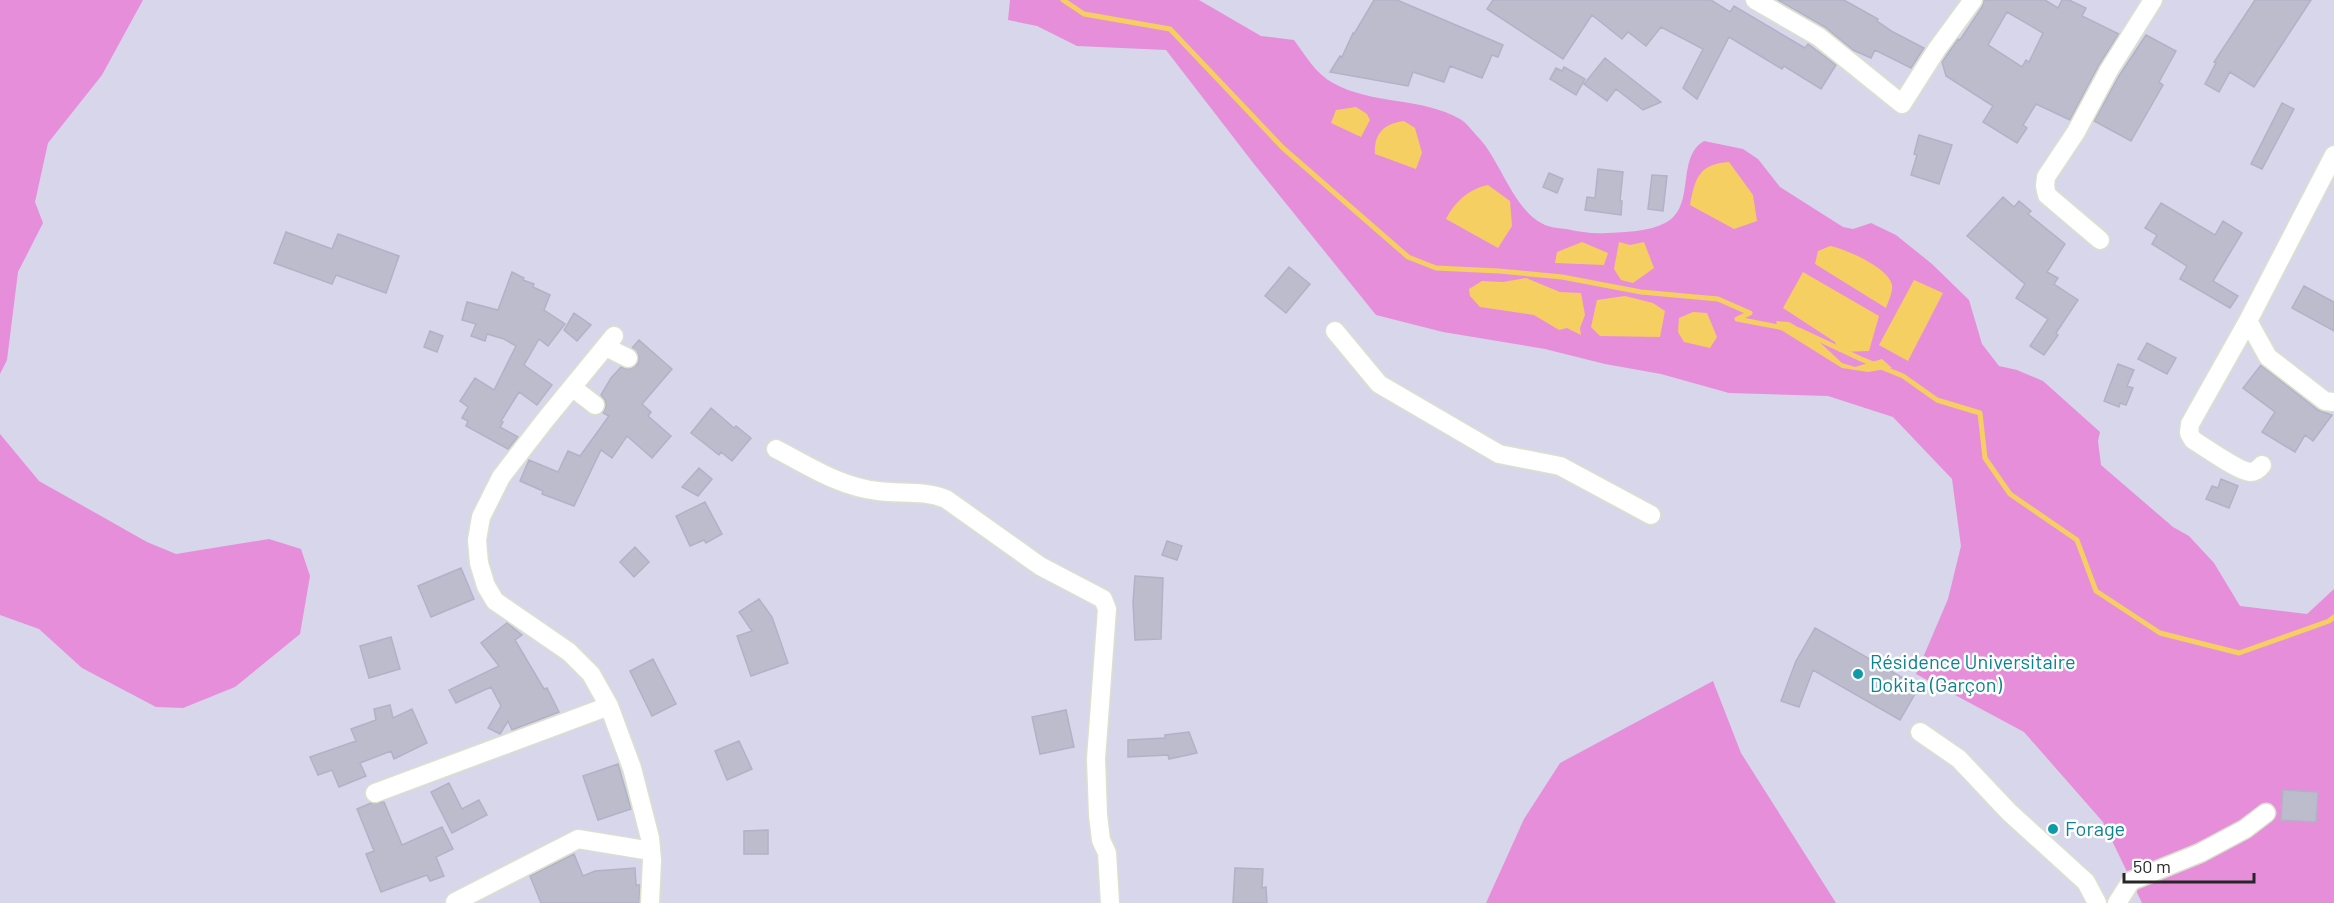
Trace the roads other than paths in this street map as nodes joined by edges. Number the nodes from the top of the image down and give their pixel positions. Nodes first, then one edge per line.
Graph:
1 (1755, 0) edge
2 (1973, 0) edge
3 (2153, 0) edge
4 (2334, 155) edge
5 (2100, 240) dead end
6 (2248, 321) junction
7 (1335, 331) dead end
8 (628, 358) dead end
9 (573, 388) junction
10 (2334, 402) edge
11 (595, 405) dead end
12 (776, 448) dead end
13 (2262, 465) dead end
14 (1651, 515) dead end
15 (609, 706) junction
16 (1920, 732) dead end
17 (375, 793) dead end
18 (2266, 813) dead end
19 (651, 851) junction
20 (455, 902) edge
21 (651, 903) edge
22 (1110, 903) edge
23 (2097, 903) edge
24 (2117, 903) edge

1 - 2 street
3 - 5 street
4 - 6 street
6 - 10 street
6 - 13 street
7 - 14 street
8 - 9 street
9 - 11 street
9 - 15 street
12 - 22 street
15 - 17 street
15 - 19 street
16 - 23 street
18 - 24 street
19 - 20 street
19 - 21 street

